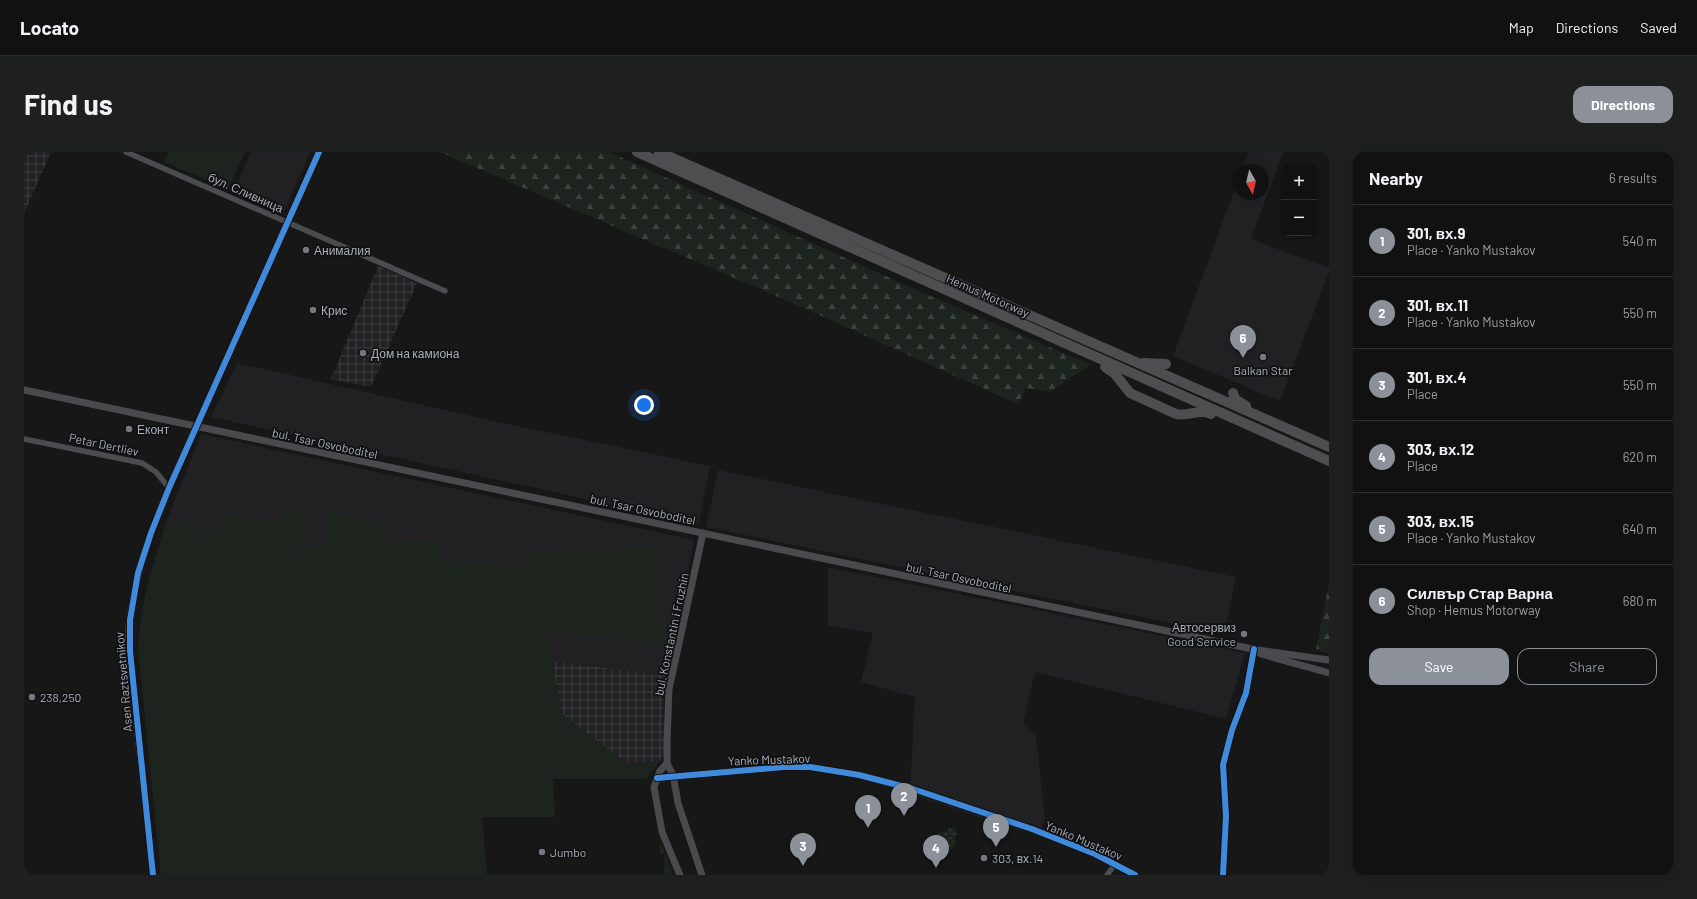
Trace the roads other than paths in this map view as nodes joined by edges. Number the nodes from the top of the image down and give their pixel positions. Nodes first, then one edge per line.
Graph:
1 (126, 152) edge
2 (319, 152) edge
3 (637, 152) edge
4 (659, 152) edge
5 (286, 222) junction
6 (444, 291) dead end
7 (1030, 328) junction
8 (1134, 362) junction
9 (1166, 364) dead end
10 (24, 390) edge
11 (1233, 393) dead end
12 (1272, 423) junction
13 (196, 427) junction
14 (1270, 435) junction
15 (24, 438) edge
16 (1329, 447) edge
17 (1329, 461) edge
18 (169, 488) junction
19 (703, 533) junction
20 (1256, 650) junction
21 (1329, 660) edge
22 (1329, 673) edge
23 (667, 763) junction
24 (673, 775) junction
25 (656, 778) junction
26 (1115, 864) junction
27 (154, 875) edge
28 (680, 875) edge
29 (702, 875) edge
30 (1107, 875) edge
31 (1135, 875) edge
32 (1223, 875) edge

1 - 5 street, бул. Сливница
2 - 5 street
3 - 7 highway, Hemus Motorway
4 - 8 highway, Hemus Motorway
5 - 6 street, бул. Сливница
5 - 13 street
7 - 14 highway, Hemus Motorway
7 - 14 highway
8 - 9 highway
8 - 12 highway, Hemus Motorway
10 - 13 street, bul. Tsar Osvoboditel
11 - 12 highway
12 - 16 highway, Hemus Motorway
13 - 18 street, Asen Raztsvetnikov
13 - 19 street, bul. Tsar Osvoboditel
14 - 17 highway, Hemus Motorway
15 - 18 street, Petar Dertliev
18 - 27 street, Asen Raztsvetnikov
19 - 20 street, bul. Tsar Osvoboditel
19 - 23 street, bul. Konstantin i Fruzhin
20 - 21 street, bul. Tsar Osvoboditel
20 - 22 street, bul. Tsar Osvoboditel
20 - 32 street
23 - 24 street, bul. Konstantin i Fruzhin
23 - 25 street
24 - 25 street, Yanko Mustakov
24 - 26 street, Yanko Mustakov
24 - 29 street, bul. Konstantin i Fruzhin
25 - 28 street
26 - 30 street
26 - 31 street, Yanko Mustakov

